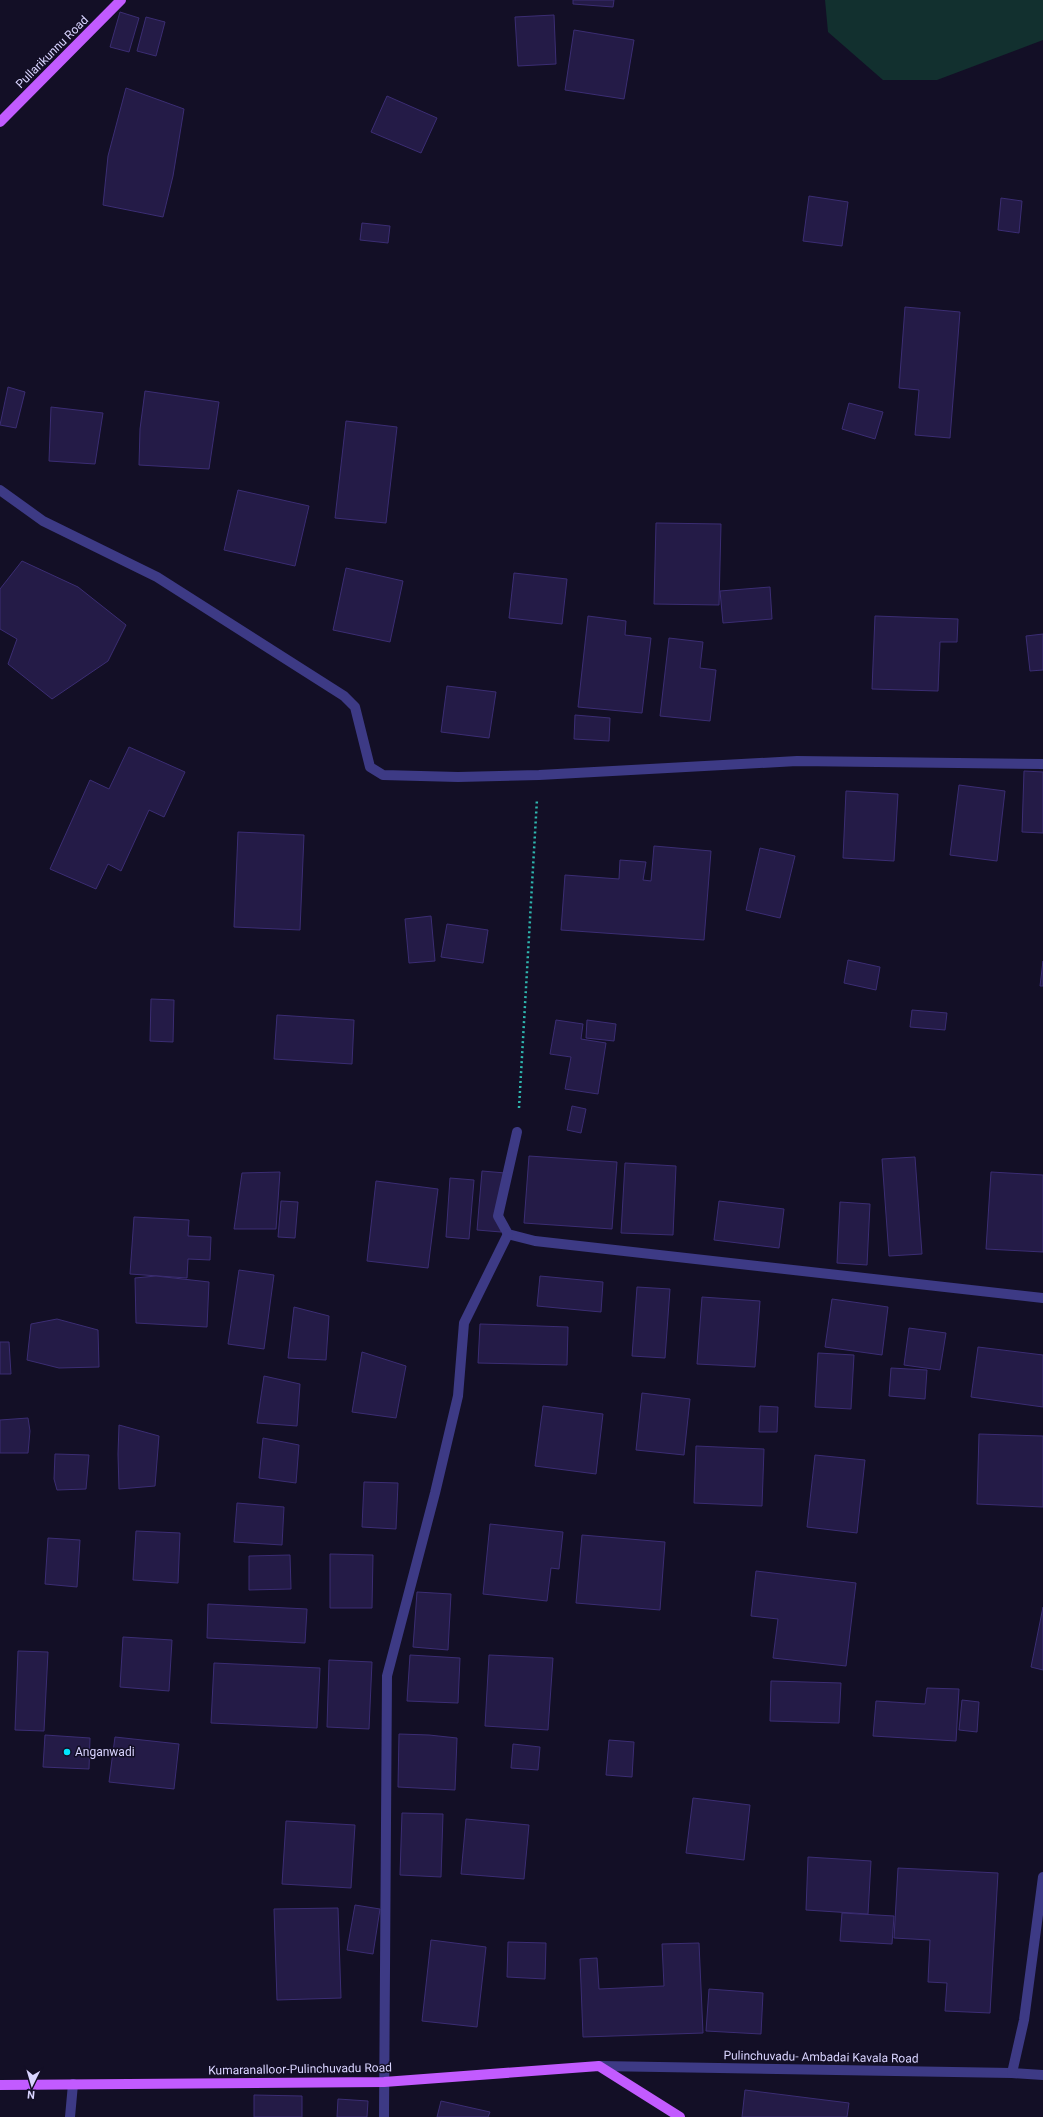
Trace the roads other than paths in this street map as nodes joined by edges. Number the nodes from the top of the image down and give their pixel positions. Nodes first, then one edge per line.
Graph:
1 (122, 0) edge
2 (0, 122) edge
3 (0, 490) edge
4 (1043, 764) edge
5 (517, 1132) road end
6 (508, 1234) junction
7 (1043, 1298) edge
8 (1043, 1877) edge
9 (599, 2066) junction
10 (1012, 2073) junction
11 (1043, 2075) edge
12 (384, 2082) junction
13 (73, 2084) junction
14 (0, 2085) edge
15 (70, 2117) edge
16 (384, 2117) edge
17 (680, 2117) edge

1 - 2 main road, Pullarikunnu Road
3 - 4 street
5 - 6 street
6 - 7 street
6 - 12 street
8 - 10 street
9 - 10 street, Pulinchuvadu- Ambadai Kavala Road
9 - 12 main road, Kumaranalloor-Pulinchuvadu Road
9 - 17 main road
10 - 11 street, Pulinchuvadu- Ambadai Kavala Road
12 - 13 main road, Kumaranalloor-Pulinchuvadu Road
12 - 16 street
13 - 14 main road, Kumaranalloor-Pulinchuvadu Road
13 - 15 street

